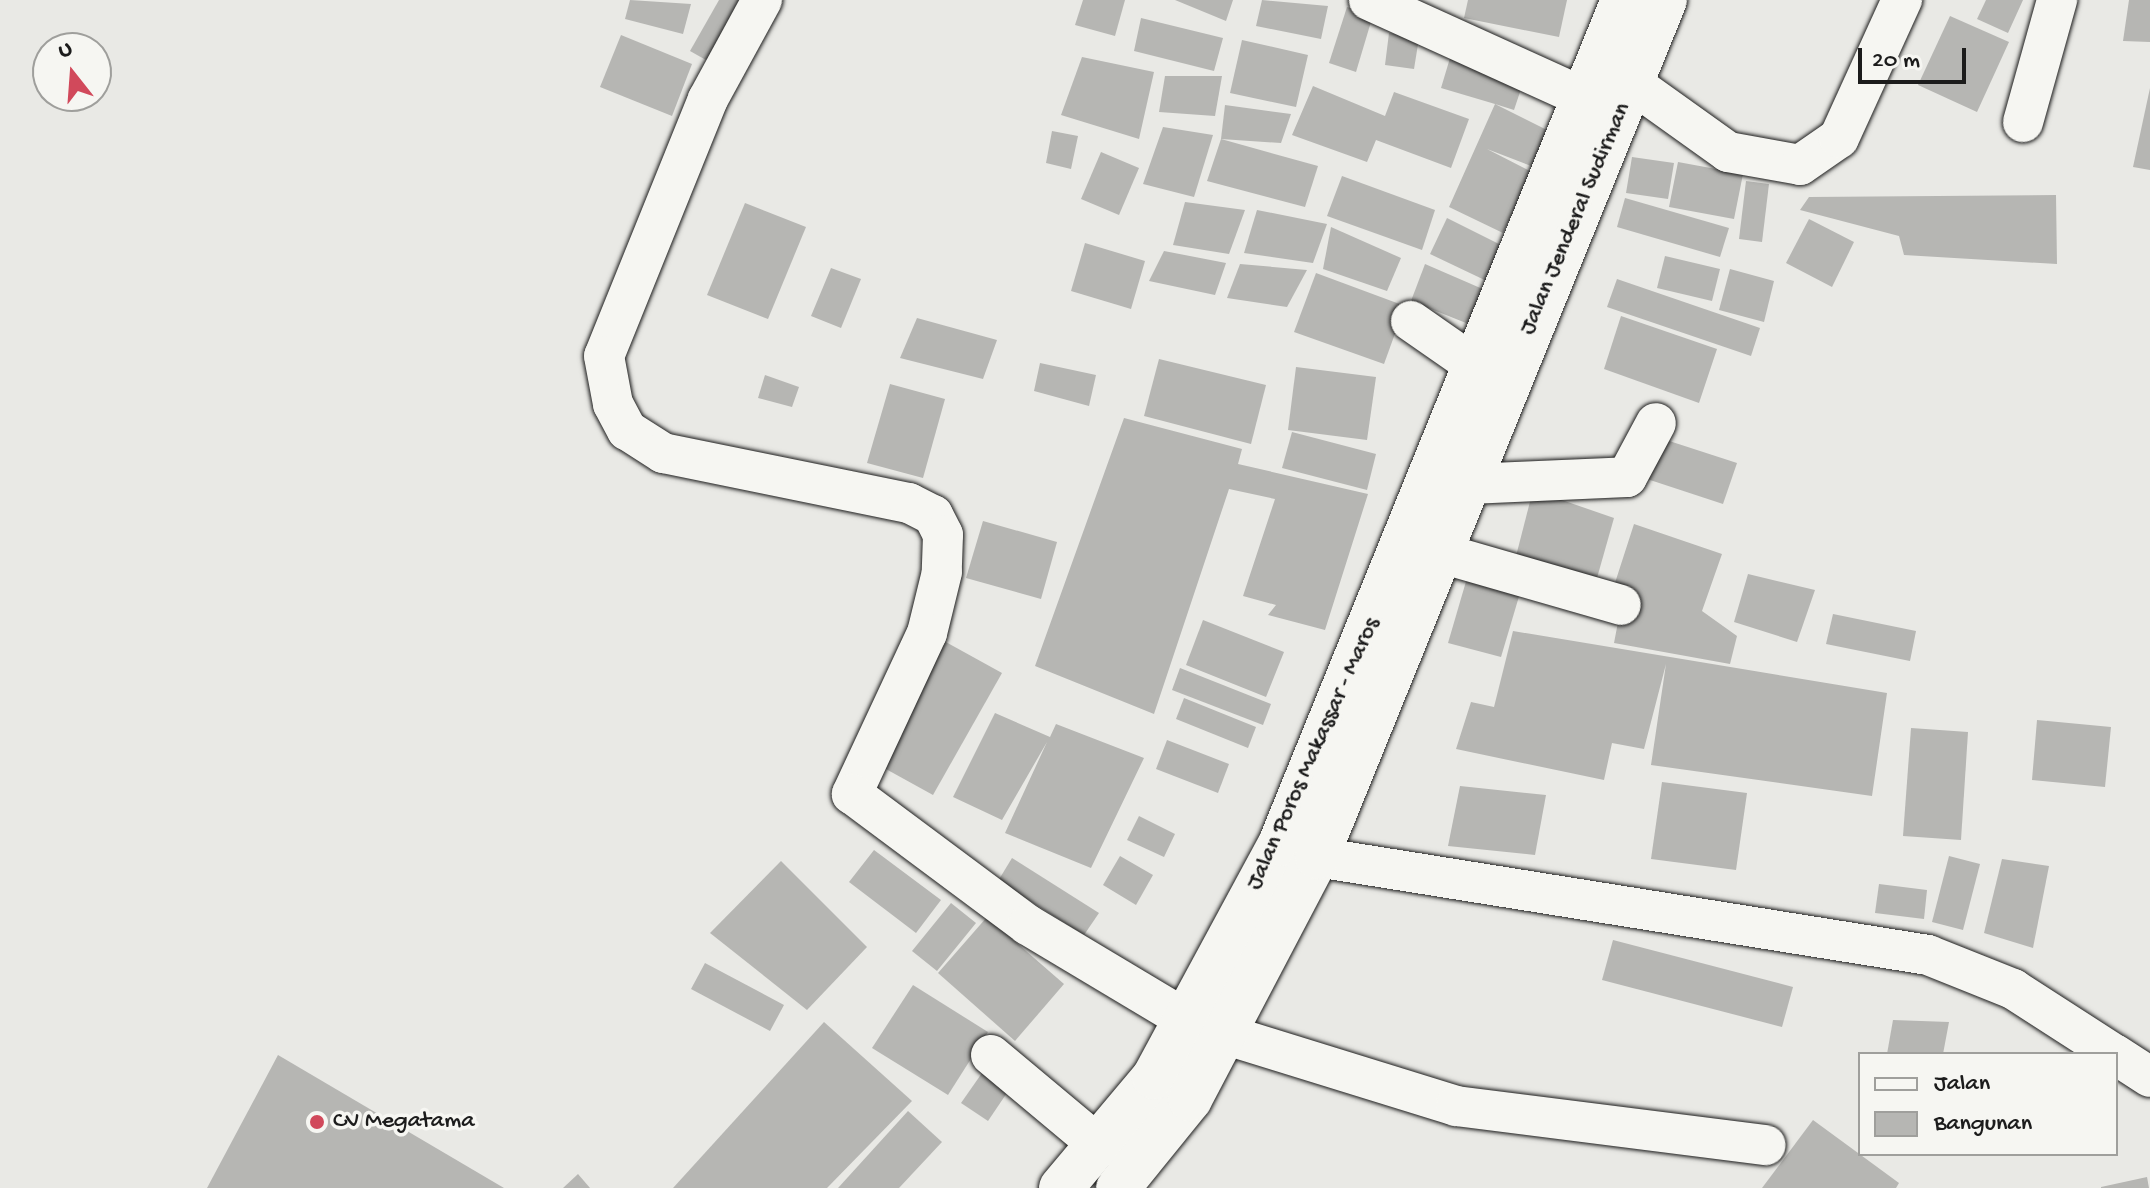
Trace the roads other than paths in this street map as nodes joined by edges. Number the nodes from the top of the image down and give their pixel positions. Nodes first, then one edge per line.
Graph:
1 (762, 0) edge
2 (1369, 0) edge
3 (1623, 0) edge
4 (1665, 0) edge
5 (1902, 0) edge
6 (2057, 0) edge
7 (1633, 84) junction
8 (1585, 98) junction
9 (2023, 122) dead end
10 (1411, 321) dead end
11 (1477, 367) junction
12 (1656, 423) dead end
13 (1471, 429) junction
14 (1469, 484) junction
15 (1441, 553) junction
16 (1621, 605) dead end
17 (1317, 857) junction
18 (1187, 1020) junction
19 (1227, 1035) junction
20 (2110, 1052) edge
21 (991, 1055) dead end
22 (2118, 1057) edge
23 (2150, 1077) edge
24 (1766, 1145) dead end
25 (1101, 1147) junction
26 (1061, 1188) edge
27 (1118, 1188) edge

1 - 18 street
2 - 8 street
3 - 8 highway, Jalan Jenderal Sudirman
4 - 7 highway, Jalan Jenderal Sudirman
5 - 7 street
6 - 9 street
7 - 13 highway, Jalan Jenderal Sudirman
8 - 11 highway, Jalan Jenderal Sudirman
10 - 11 street
11 - 13 highway, Jalan Jenderal Sudirman
12 - 14 street
13 - 14 highway, Jalan Poros Makassar - Maros
13 - 18 highway, Jalan Poros Makassar - Maros
14 - 15 highway, Jalan Poros Makassar - Maros
15 - 16 street
15 - 17 highway, Jalan Poros Makassar - Maros
17 - 19 highway, Jalan Poros Makassar - Maros
17 - 20 street
18 - 25 highway, Jalan Poros Makassar - Maros
19 - 24 street
19 - 27 highway, Jalan Poros Makassar - Maros
21 - 25 street
22 - 23 street
25 - 26 highway, Jalan Poros Makassar - Maros

